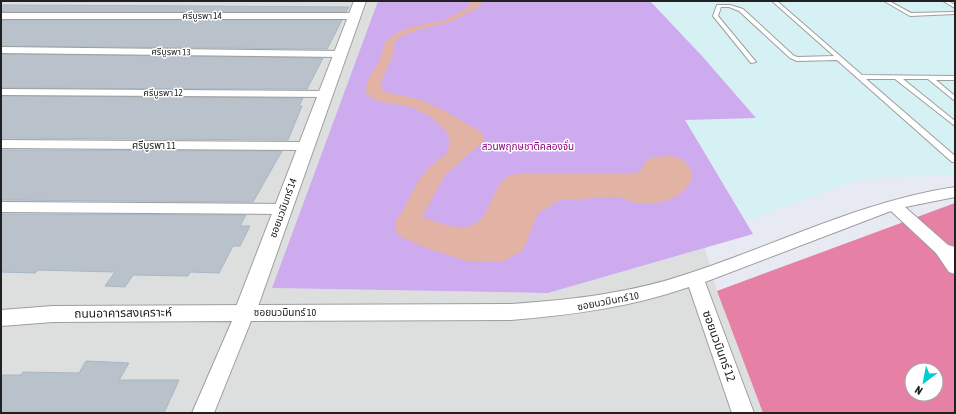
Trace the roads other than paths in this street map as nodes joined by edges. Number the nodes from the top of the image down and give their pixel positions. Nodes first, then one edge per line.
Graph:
1 (774, 1) edge
2 (886, 1) edge
3 (945, 1) edge
4 (955, 7) edge
5 (357, 9) edge
6 (955, 13) edge
7 (1, 16) edge
8 (1, 50) edge
9 (341, 54) junction
10 (840, 58) junction
11 (753, 62) dead end
12 (861, 77) junction
13 (896, 77) junction
14 (930, 78) junction
15 (955, 78) edge
16 (1, 92) edge
17 (325, 94) junction
18 (955, 99) edge
19 (955, 124) edge
20 (1, 144) edge
21 (306, 146) junction
22 (955, 160) edge
23 (955, 192) edge
24 (894, 205) junction
25 (1, 207) edge
26 (283, 209) junction
27 (948, 251) edge
28 (955, 267) edge
29 (695, 279) junction
30 (245, 312) junction
31 (1, 318) edge
32 (203, 413) edge
33 (743, 413) edge

1 - 10 lane
2 - 6 lane
3 - 4 lane
5 - 7 street, ศรีบูรพา 14
5 - 9 street, ซอยนวมินทร์ 14
8 - 9 street, ศรีบูรพา 13
9 - 17 street, ซอยนวมินทร์ 14
10 - 11 lane
10 - 12 lane
12 - 13 lane
12 - 22 lane
13 - 14 lane
13 - 19 lane
14 - 15 lane
14 - 18 lane
16 - 17 street, ศรีบูรพา 12
17 - 21 street, ซอยนวมินทร์ 14
20 - 21 street, ศรีบูรพา 11
21 - 26 street, ซอยนวมินทร์ 14
23 - 24 street, ซอยนวมินทร์ 10
24 - 27 street
24 - 29 street, ซอยนวมินทร์ 10
25 - 26 street
26 - 30 street, ซอยนวมินทร์ 14
27 - 28 street
29 - 30 street, ซอยนวมินทร์ 10
29 - 33 street, ซอยนวมินทร์ 12
30 - 31 street, ถนนอาคารสงเคราะห์
30 - 32 street, ซอยนวมินทร์ 14

